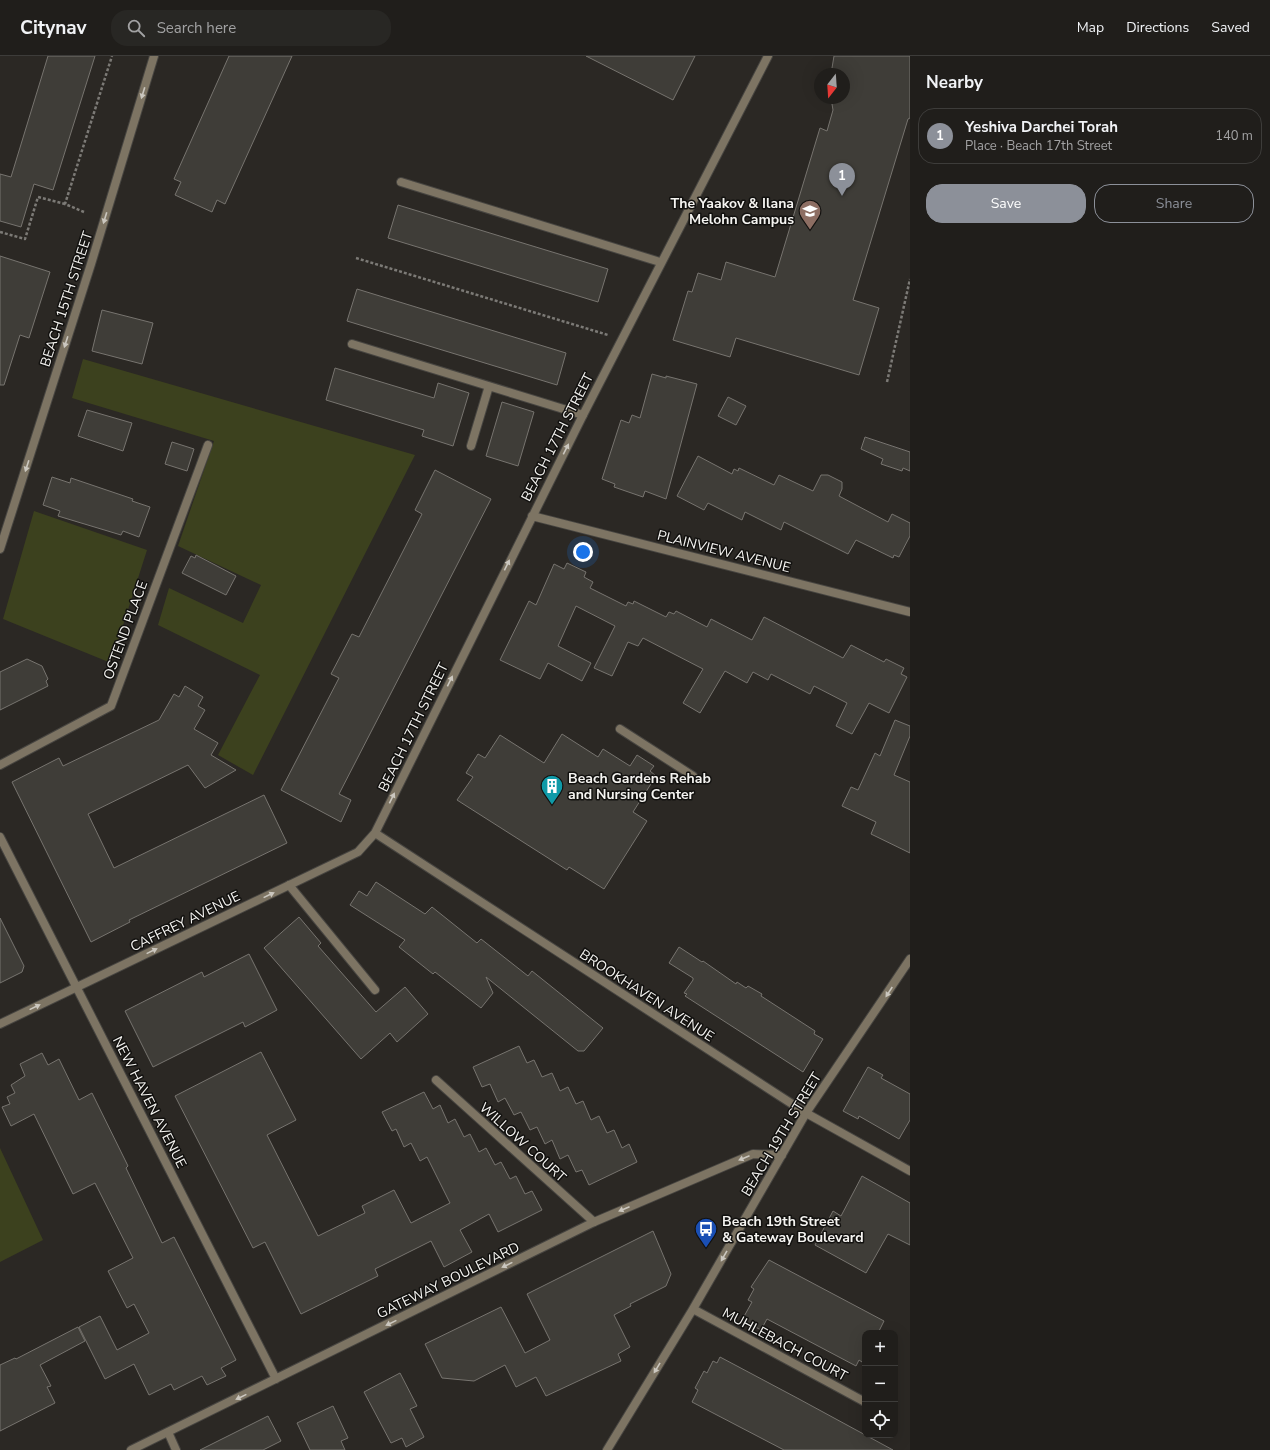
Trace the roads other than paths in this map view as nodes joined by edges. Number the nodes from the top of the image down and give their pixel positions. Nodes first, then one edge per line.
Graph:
1 (154, 56) edge
2 (768, 56) edge
3 (401, 182) dead end
4 (660, 262) junction
5 (352, 344) dead end
6 (489, 386) junction
7 (583, 415) junction
8 (208, 445) dead end
9 (471, 446) dead end
10 (532, 516) junction
11 (0, 549) edge
12 (910, 612) edge
13 (620, 729) dead end
14 (0, 765) edge
15 (693, 776) dead end
16 (375, 833) junction
17 (0, 837) edge
18 (289, 885) junction
19 (910, 959) edge
20 (77, 987) junction
21 (376, 990) dead end
22 (0, 1024) edge
23 (436, 1080) dead end
24 (806, 1113) junction
25 (782, 1155) junction
26 (910, 1171) edge
27 (594, 1222) junction
28 (693, 1309) junction
29 (276, 1380) junction
30 (862, 1400) edge
31 (168, 1432) junction
32 (131, 1450) edge
33 (176, 1450) edge
34 (607, 1450) edge

1 -> 11 street, BEACH 15TH STREET
2 - 4 street, BEACH 17TH STREET
3 - 4 street
4 - 7 street, BEACH 17TH STREET
5 - 6 street
6 - 7 street
6 - 9 street
10 -> 7 street, BEACH 17TH STREET
8 - 14 street, OSTEND PLACE
10 - 12 street, PLAINVIEW AVENUE
16 -> 10 street, BEACH 17TH STREET
13 - 15 street
16 - 18 street, CAFFREY AVENUE
16 - 24 street, BROOKHAVEN AVENUE
17 - 20 street, NEW HAVEN AVENUE
20 -> 18 street, CAFFREY AVENUE
18 - 21 street
19 -> 24 street, BEACH 19TH STREET
22 -> 20 street, CAFFREY AVENUE
20 - 29 street, NEW HAVEN AVENUE
23 - 27 street, WILLOW COURT
24 - 25 street, BEACH 19TH STREET
24 - 26 street, BROOKHAVEN AVENUE
25 -> 27 street, GATEWAY BOULEVARD
25 -> 28 street, BEACH 19TH STREET
27 -> 29 street, GATEWAY BOULEVARD
28 - 30 street, MUHLEBACH COURT
28 -> 34 street, BEACH 19TH STREET
29 -> 31 street, GATEWAY BOULEVARD
31 - 32 street, GATEWAY BOULEVARD
31 - 33 street

